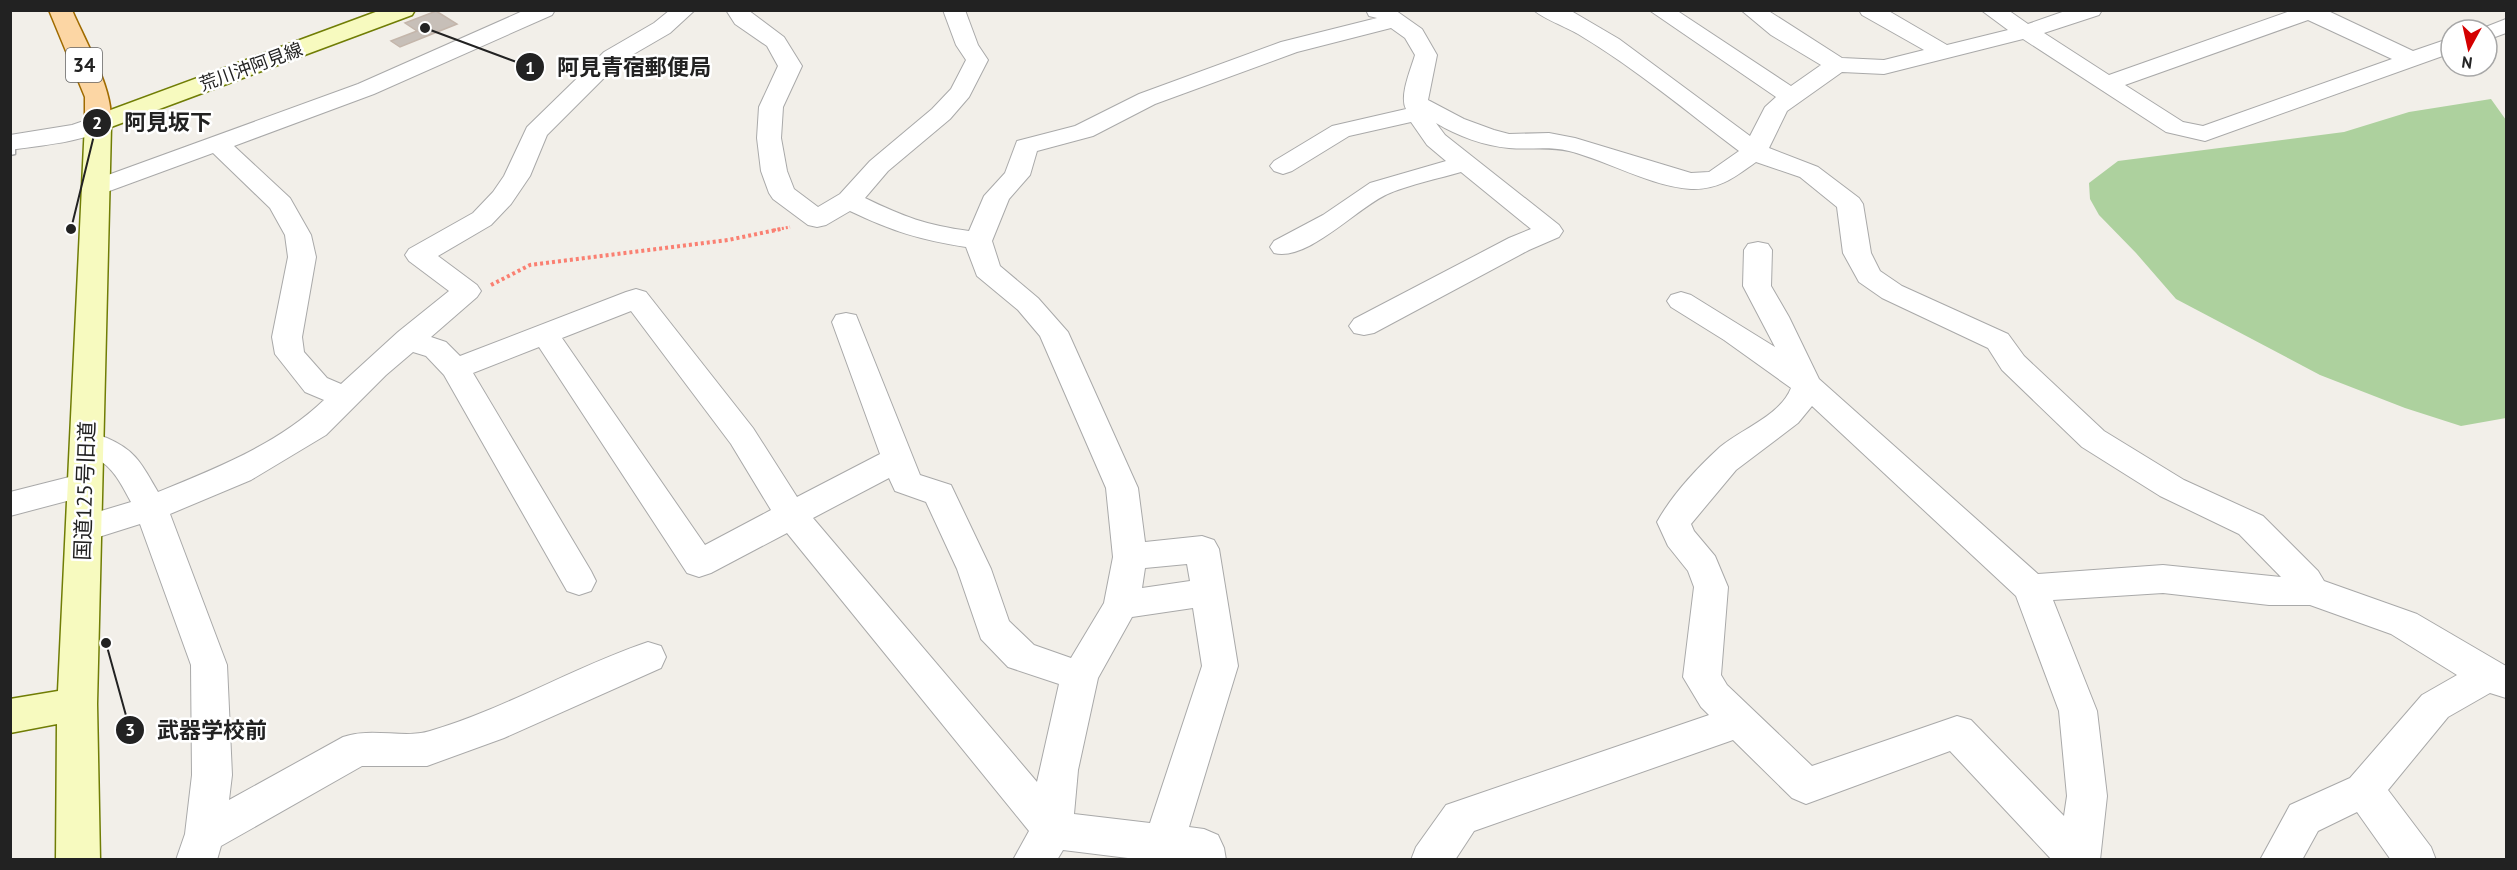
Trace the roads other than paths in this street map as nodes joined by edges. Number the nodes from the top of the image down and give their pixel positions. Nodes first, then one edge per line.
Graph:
1 (60, 10) edge
2 (404, 10) edge
3 (544, 10) edge
4 (684, 10) edge
5 (737, 10) edge
6 (954, 10) edge
7 (1545, 10) edge
8 (1660, 10) edge
9 (1752, 10) edge
10 (1870, 10) edge
11 (1992, 10) edge
12 (2091, 10) edge
13 (2310, 11) edge
14 (1385, 15) edge
15 (2025, 32) junction
16 (2439, 49) edge
17 (1945, 54) junction
18 (2412, 59) junction
19 (1837, 65) junction
20 (2108, 83) junction
21 (1792, 97) junction
22 (1416, 109) junction
23 (98, 123) junction
24 (219, 145) junction
25 (11, 149) edge
26 (1755, 151) junction
27 (1466, 164) junction
28 (1283, 166) dead end
29 (95, 188) junction
30 (849, 200) junction
31 (978, 241) junction
32 (1284, 247) dead end
33 (1758, 250) dead end
34 (1681, 301) dead end
35 (846, 322) dead end
36 (1364, 326) dead end
37 (545, 334) junction
38 (408, 339) junction
39 (455, 369) junction
40 (1807, 386) junction
41 (347, 398) junction
42 (86, 442) junction
43 (897, 459) junction
44 (85, 485) junction
45 (10, 504) edge
46 (151, 508) junction
47 (792, 516) junction
48 (83, 529) junction
49 (1130, 557) junction
50 (579, 581) dead end
51 (2031, 588) junction
52 (2311, 591) junction
53 (1209, 592) junction
54 (1121, 605) junction
55 (648, 657) dead end
56 (1080, 676) junction
57 (2498, 679) edge
58 (77, 704) junction
59 (10, 716) edge
60 (1739, 721) junction
61 (2364, 790) junction
62 (1164, 843) junction
63 (1043, 845) edge
64 (201, 847) edge
65 (2080, 859) edge
66 (78, 860) edge
67 (1205, 860) edge
68 (1431, 860) edge
69 (2280, 860) edge
70 (2416, 860) edge

1 - 23 main road, 34
2 - 23 street, 荒川沖阿見線
3 - 24 street
4 - 38 street
5 - 30 street
6 - 30 street
7 - 26 street
8 - 21 street
9 - 19 street
10 - 17 street
11 - 15 street
12 - 15 street
13 - 18 street
13 - 20 street
14 - 22 street
14 - 31 street
15 - 17 street
15 - 20 street
16 - 18 street
17 - 19 street
18 - 20 street
19 - 21 street
21 - 26 street
22 - 26 street
22 - 27 street
22 - 28 street
23 - 25 street
23 - 29 street, 国道125号旧道
24 - 29 street
24 - 41 street
26 - 52 street
27 - 32 street
27 - 36 street
29 - 42 street, 国道125号旧道
30 - 31 street
31 - 49 street
33 - 40 street
34 - 40 street
35 - 43 street
37 - 39 street
37 - 47 street
37 - 47 street
38 - 39 street
38 - 41 street
39 - 50 street
40 - 51 street
40 - 60 street
41 - 46 street
42 - 44 street, 国道125号旧道
42 - 46 street
43 - 47 street
43 - 56 street
44 - 45 street
44 - 48 street, 国道125号旧道
46 - 48 street
46 - 64 street
47 - 63 street
48 - 58 street, 国道125号旧道
49 - 53 street
49 - 54 street
51 - 52 street
51 - 65 street
52 - 57 street
53 - 54 street
53 - 62 street
54 - 56 street
55 - 64 street
56 - 63 street
57 - 61 street
58 - 59 street
58 - 66 street, 国道125号旧道
60 - 65 street
60 - 68 street
61 - 69 street
61 - 70 street
62 - 63 street
62 - 67 street

